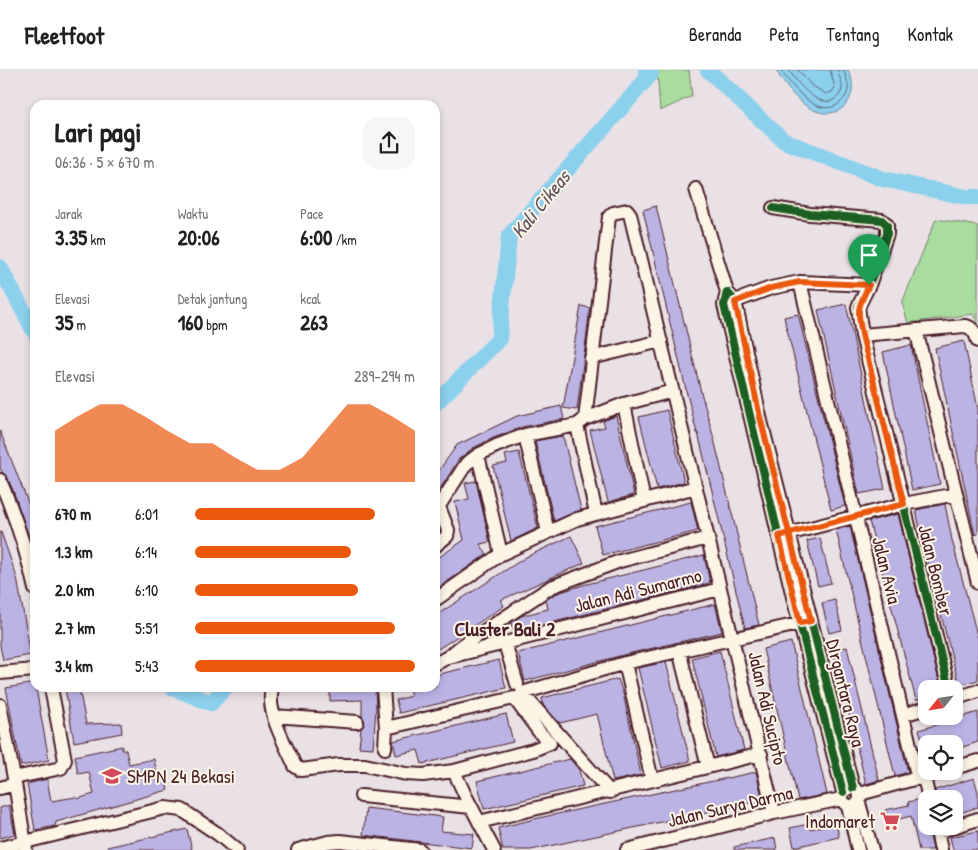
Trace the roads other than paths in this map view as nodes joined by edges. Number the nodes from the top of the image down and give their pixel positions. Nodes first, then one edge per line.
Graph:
1 (696, 189) dead end
2 (773, 208) dead end
3 (800, 282) junction
4 (869, 285) junction
5 (729, 300) junction
6 (916, 330) junction
7 (862, 335) junction
8 (978, 340) edge
9 (661, 341) junction
10 (591, 358) junction
11 (673, 391) junction
12 (624, 404) junction
13 (581, 422) junction
14 (525, 435) junction
15 (478, 455) junction
16 (0, 480) edge
17 (696, 487) junction
18 (956, 494) junction
19 (644, 501) junction
20 (440, 504) edge
21 (904, 504) junction
22 (13, 512) junction
23 (596, 514) junction
24 (0, 515) edge
25 (440, 515) edge
26 (855, 516) junction
27 (548, 532) junction
28 (785, 535) junction
29 (708, 538) junction
30 (440, 542) edge
31 (974, 553) edge
32 (501, 554) junction
33 (30, 569) edge
34 (978, 583) edge
35 (720, 589) junction
36 (440, 597) edge
37 (805, 622) junction
38 (733, 640) junction
39 (505, 643) junction
40 (679, 650) junction
41 (448, 657) junction
42 (440, 661) edge
43 (625, 663) junction
44 (30, 670) edge
45 (0, 673) edge
46 (946, 680) edge
47 (517, 684) dead end
48 (978, 691) edge
49 (52, 692) edge
50 (271, 692) edge
51 (386, 692) edge
52 (963, 696) edge
53 (0, 705) edge
54 (918, 710) edge
55 (903, 715) junction
56 (274, 716) junction
57 (357, 722) dead end
58 (2, 724) edge
59 (386, 728) junction
60 (384, 748) dead end
61 (761, 754) junction
62 (978, 761) edge
63 (963, 765) edge
64 (708, 767) junction
65 (918, 768) edge
66 (454, 771) junction
67 (918, 779) edge
68 (652, 780) junction
69 (15, 781) junction
70 (0, 788) edge
71 (610, 792) junction
72 (361, 796) dead end
73 (851, 797) junction
74 (471, 807) junction
75 (774, 814) junction
76 (978, 819) edge
77 (479, 822) junction
78 (963, 823) edge
79 (938, 835) edge
80 (25, 846) edge
81 (0, 848) edge
82 (237, 850) edge
83 (298, 850) edge
84 (420, 850) edge
85 (494, 850) edge
86 (628, 850) edge
87 (858, 850) edge
88 (872, 850) edge
89 (942, 850) edge

1 - 5 street, DIrgantara Raya
2 - 4 street, Jalan Bomber
3 - 4 street
3 - 5 street
3 - 26 street, Jalan Avia
4 - 7 street, Jalan Bomber
5 - 28 street, DIrgantara Raya
6 - 7 street
6 - 8 street
6 - 18 street
7 - 21 street, Jalan Bomber
9 - 10 street
9 - 10 street, Jalan Adi Sucipto
9 - 11 street, Jalan Adi Sucipto
10 - 13 street
11 - 12 street
11 - 17 street, Jalan Adi Sucipto
12 - 13 street
12 - 19 street
13 - 14 street
13 - 23 street
14 - 15 street
14 - 27 street
15 - 20 street
15 - 32 street
16 - 22 street
17 - 19 street
17 - 29 street, Jalan Adi Sucipto
18 - 21 street
18 - 31 street
19 - 23 street
21 - 26 street
21 - 46 street, Jalan Bomber
22 - 24 street
22 - 33 street
23 - 27 street
25 - 30 street
26 - 28 street
26 - 55 street, Jalan Avia
27 - 32 street
28 - 37 street, DIrgantara Raya
29 - 35 street, Jalan Adi Sucipto
29 - 41 street
31 - 34 street
32 - 36 street
35 - 38 street, Jalan Adi Sucipto
35 - 39 street, Jalan Adi Sumarmo
37 - 38 street
37 - 73 street, DIrgantara Raya
38 - 40 street
38 - 61 street, Jalan Adi Sucipto
39 - 41 street, Jalan Adi Sumarmo
39 - 47 street
40 - 43 street
40 - 64 street
41 - 42 street
43 - 68 street
43 - 71 street
44 - 45 street
48 - 52 street
49 - 69 street
50 - 56 street
51 - 59 street
53 - 58 street
54 - 55 street
55 - 65 street, Jalan Avia
56 - 57 street
56 - 66 street
58 - 69 street
59 - 60 street
59 - 66 street
61 - 64 street
61 - 75 street, Jalan Adi Sucipto
62 - 63 street
64 - 68 street
66 - 74 street
67 - 73 street, Jalan Surya Darma
68 - 71 street
69 - 70 street
69 - 80 street
71 - 77 street
72 - 74 street
73 - 75 street, Jalan Surya Darma
73 - 87 street, DIrgantara Raya
73 - 88 street, DIrgantara Raya
74 - 77 street
75 - 86 street, Jalan Surya Darma
76 - 78 street
77 - 85 street
79 - 89 street
80 - 81 street
80 - 82 street
83 - 84 street

